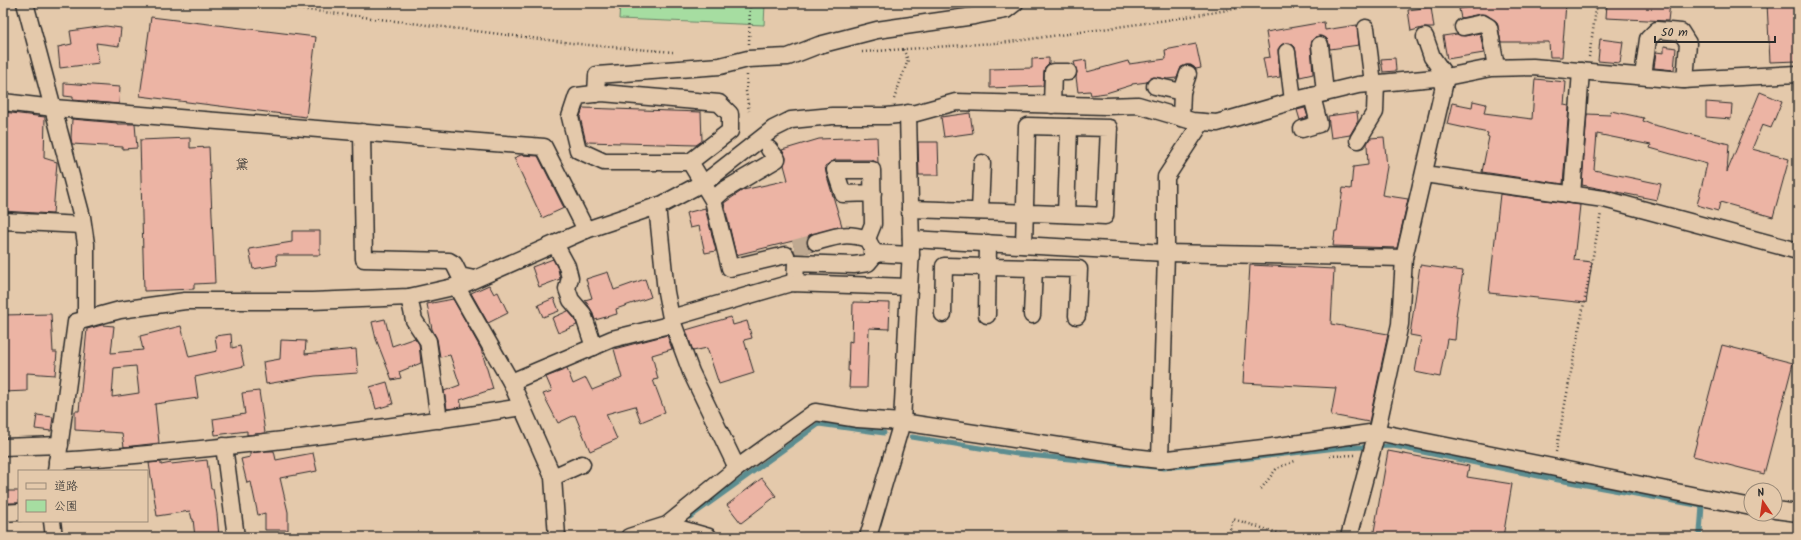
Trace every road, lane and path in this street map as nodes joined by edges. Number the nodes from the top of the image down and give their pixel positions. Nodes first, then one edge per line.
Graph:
1 (25, 3) edge
2 (251, 3) edge
3 (1015, 3) edge
4 (1270, 3) edge
5 (1597, 3) edge
6 (1463, 27) dead end
7 (1366, 28) dead end
8 (1425, 37) dead end
9 (1320, 45) dead end
10 (903, 50) junction
11 (855, 52) dead end
12 (1287, 52) dead end
13 (680, 53) dead end
14 (1496, 67) junction
15 (1584, 71) junction
16 (1068, 72) dead end
17 (1188, 74) dead end
18 (1798, 74) edge
19 (1643, 76) junction
20 (1446, 77) junction
21 (1685, 80) junction
22 (1374, 83) junction
23 (1155, 86) dead end
24 (1182, 92) junction
25 (596, 94) junction
26 (1318, 94) junction
27 (1293, 101) junction
28 (3, 102) edge
29 (1052, 105) junction
30 (54, 108) junction
31 (908, 114) junction
32 (887, 116) junction
33 (1181, 118) junction
34 (1202, 122) junction
35 (1069, 127) junction
36 (1302, 129) dead end
37 (362, 132) junction
38 (1358, 140) dead end
39 (769, 149) dead end
40 (690, 162) junction
41 (982, 163) dead end
42 (1424, 174) junction
43 (703, 183) junction
44 (873, 193) dead end
45 (1572, 195) junction
46 (1604, 199) junction
47 (713, 200) junction
48 (657, 206) junction
49 (910, 209) junction
50 (980, 211) junction
51 (1025, 213) junction
52 (1066, 214) junction
53 (3, 221) edge
54 (82, 225) junction
55 (586, 230) junction
56 (816, 242) tunnel mouth
57 (988, 243) junction
58 (555, 244) junction
59 (1024, 245) junction
60 (870, 246) junction
61 (911, 247) junction
62 (1798, 251) edge
63 (1166, 253) junction
64 (792, 255) junction
65 (1404, 258) junction
66 (988, 267) junction
67 (1034, 268) junction
68 (474, 280) junction
69 (795, 283) junction
70 (456, 286) junction
71 (909, 287) junction
72 (409, 297) junction
73 (943, 314) dead end
74 (987, 315) dead end
75 (1032, 315) dead end
76 (1077, 316) dead end
77 (86, 319) junction
78 (672, 321) junction
79 (594, 347) junction
80 (511, 382) junction
81 (522, 406) junction
82 (439, 420) junction
83 (902, 422) junction
84 (1377, 432) junction
85 (60, 445) junction
86 (224, 446) junction
87 (3, 447) edge
88 (1372, 454) junction
89 (1325, 456) dead end
90 (1302, 458) dead end
91 (1160, 460) junction
92 (582, 464) dead end
93 (57, 466) edge
94 (737, 468) junction
95 (1553, 468) junction
96 (553, 477) junction
97 (1261, 488) dead end
98 (1743, 505) edge
99 (1783, 511) edge
100 (18, 512) edge
101 (3, 513) edge
102 (1798, 513) edge
103 (52, 522) edge
104 (667, 524) junction
105 (54, 537) edge
106 (236, 537) edge
107 (557, 537) edge
108 (630, 537) edge
109 (709, 537) edge
110 (868, 537) edge
111 (1228, 537) edge
112 (1291, 537) edge
113 (1349, 537) edge

1 - 30 street
2 - 13 path
3 - 25 street
4 - 10 path
5 - 15 path
6 - 14 street
7 - 22 street
8 - 20 street
9 - 26 street
10 - 11 path
10 - 32 path
12 - 27 street
14 - 15 street
14 - 20 street
15 - 19 street
15 - 45 street
16 - 29 street
17 - 24 street
18 - 21 street
19 - 21 street
19 - 21 street
20 - 22 street
20 - 42 street
22 - 26 street
22 - 38 street
23 - 24 street
24 - 33 street
25 - 40 street
25 - 40 street
26 - 27 street
26 - 36 street
27 - 34 street
28 - 30 street
29 - 31 street
29 - 33 street
30 - 37 street
30 - 54 street
31 - 32 street
31 - 49 street
32 - 43 street
33 - 34 street
34 - 63 street
35 - 51 street
35 - 52 street
35 - 52 street
37 - 55 street
37 - 68 street
39 - 47 street
40 - 43 street
41 - 50 street
42 - 45 street
42 - 65 street
43 - 47 street
43 - 48 street
44 - 60 street
45 - 46 street
46 - 62 street
46 - 95 path
47 - 64 street
48 - 55 street
48 - 78 street
49 - 50 street
49 - 61 street
50 - 51 street
51 - 52 street
51 - 59 street
53 - 54 street
54 - 77 street
55 - 58 street
56 - 60 street
57 - 59 street
57 - 61 street
57 - 66 street
58 - 68 street
58 - 79 street
59 - 63 street
60 - 61 street
60 - 64 street
61 - 71 street
63 - 65 street
63 - 91 street
64 - 69 street
65 - 84 street
66 - 67 street
66 - 73 street
66 - 74 street
67 - 75 street
67 - 76 street
68 - 70 street
69 - 71 street
69 - 78 street
70 - 72 street
70 - 80 street
71 - 83 street
72 - 77 street
72 - 82 street
77 - 85 street
78 - 79 street
78 - 94 street
79 - 80 street
80 - 81 street
81 - 82 street
81 - 96 street
82 - 86 street
83 - 91 street
83 - 94 street
83 - 110 street
84 - 88 street
84 - 91 street
84 - 95 street
85 - 87 street
85 - 93 street
86 - 93 street
86 - 106 street
88 - 89 path
88 - 113 street
90 - 97 path
92 - 96 street
94 - 104 street
95 - 98 street
96 - 107 street
99 - 102 street
100 - 101 street
103 - 105 street
104 - 108 street
104 - 109 street
111 - 112 path

